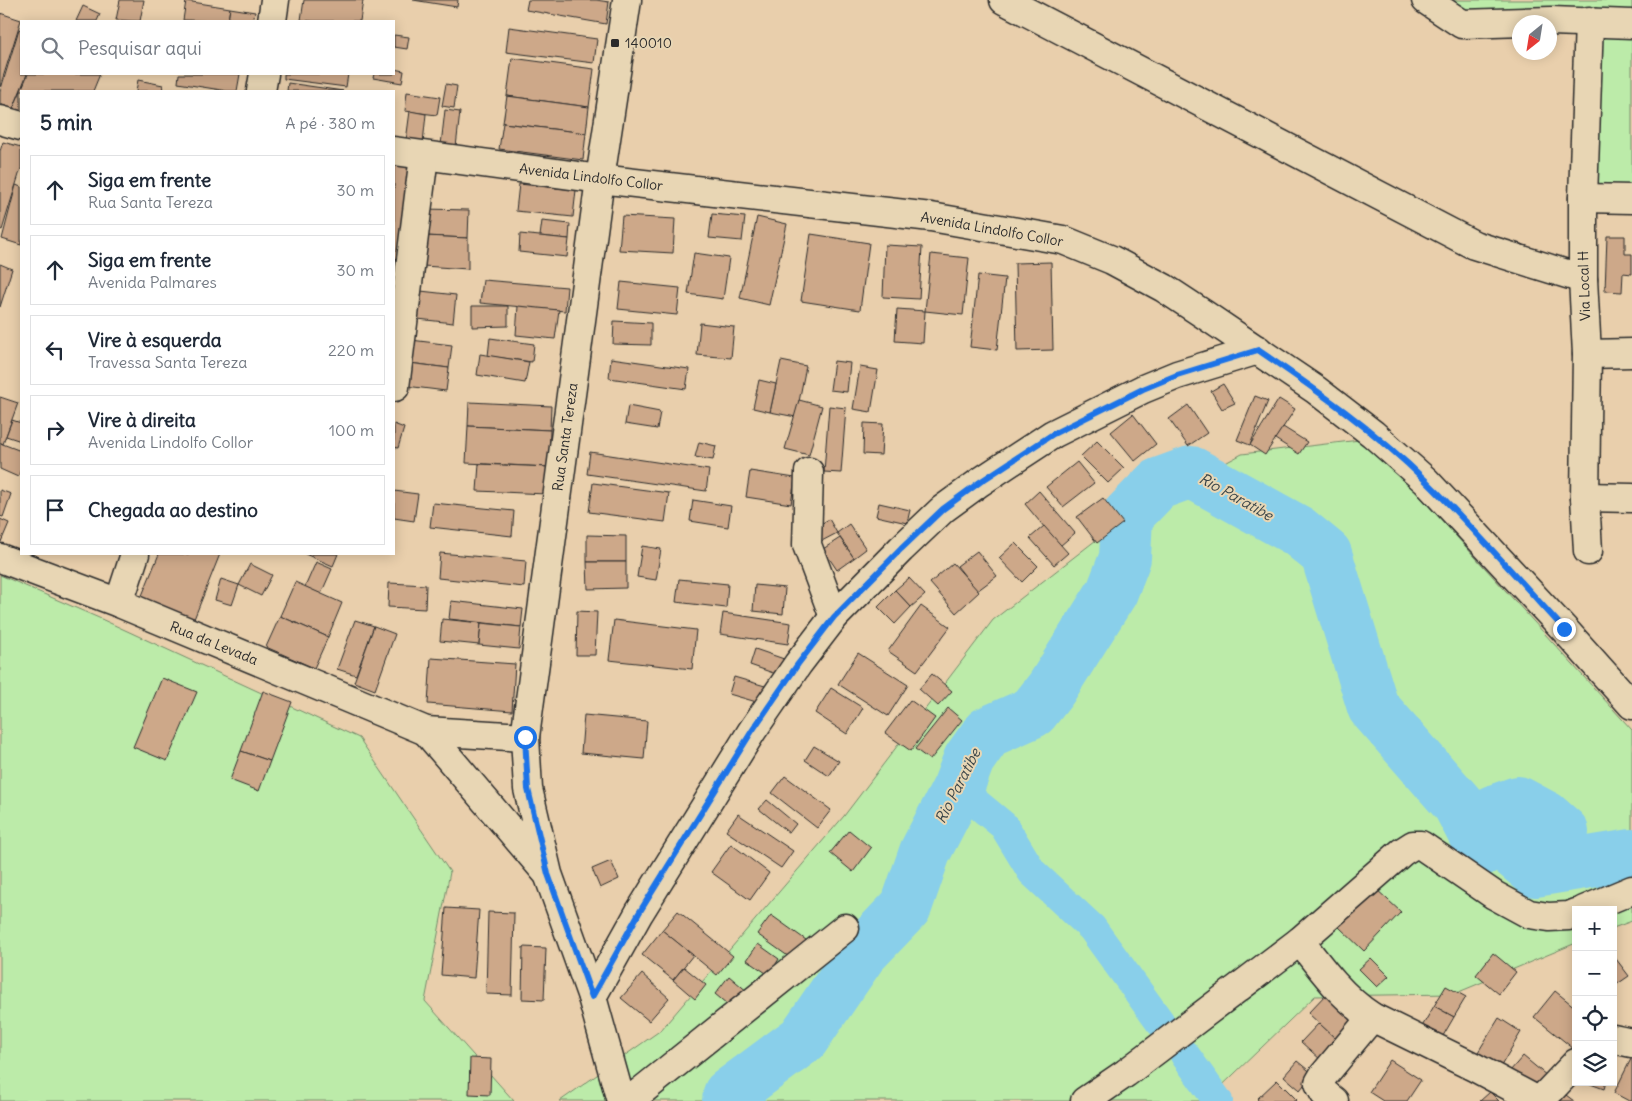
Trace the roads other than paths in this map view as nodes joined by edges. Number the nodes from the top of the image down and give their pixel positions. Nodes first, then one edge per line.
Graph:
1 (275, 0) edge
2 (628, 0) edge
3 (1004, 0) edge
4 (1426, 0) edge
5 (272, 20) edge
6 (1589, 21) junction
7 (1632, 24) edge
8 (264, 75) edge
9 (261, 90) edge
10 (0, 120) edge
11 (20, 126) edge
12 (395, 151) edge
13 (424, 156) junction
14 (600, 179) junction
15 (1583, 198) junction
16 (1632, 198) edge
17 (1583, 279) junction
18 (1258, 350) junction
19 (1632, 353) edge
20 (1587, 354) junction
21 (395, 387) dead end
22 (810, 472) dead end
23 (1585, 497) junction
24 (1632, 498) edge
25 (1588, 551) dead end
26 (134, 555) edge
27 (0, 558) edge
28 (119, 603) junction
29 (834, 617) junction
30 (1632, 705) edge
31 (426, 731) junction
32 (525, 737) junction
33 (548, 874) junction
34 (1632, 890) edge
35 (1594, 906) edge
36 (1572, 915) edge
37 (845, 928) dead end
38 (1300, 942) junction
39 (592, 997) junction
40 (1372, 1018) junction
41 (1617, 1040) edge
42 (1632, 1043) edge
43 (1572, 1067) edge
44 (621, 1101) edge
45 (629, 1101) edge
46 (1085, 1101) edge
47 (1334, 1101) edge
48 (1539, 1101) edge

1 - 5 street
2 - 14 street, Rua Santa Tereza
3 - 17 street
4 - 6 street
6 - 7 street
6 - 15 street, Via Local H
8 - 9 street
10 - 11 street
12 - 13 street, Avenida Lindolfo Collor
13 - 14 street, Avenida Lindolfo Collor
13 - 21 street
14 - 18 street, Avenida Lindolfo Collor
14 - 32 street, Rua Santa Tereza
15 - 16 street
15 - 17 street, Via Local H
17 - 20 street, Via Local H
18 - 29 street
18 - 30 street, Avenida Lindolfo Collor
19 - 20 street
20 - 23 street, Via Local H
22 - 29 street
23 - 24 street
23 - 25 street, Via Local H
26 - 28 street
27 - 28 street, Rua da Levada
28 - 31 street, Rua da Levada
29 - 39 street
31 - 32 street, Rua da Levada
31 - 33 street, Rua da Levada
32 - 33 street, Rua Santa Tereza
33 - 39 street
34 - 35 street
36 - 38 street
37 - 45 street
38 - 40 street
38 - 46 street
39 - 44 street
40 - 47 street
40 - 48 street
41 - 42 street
43 - 48 street

